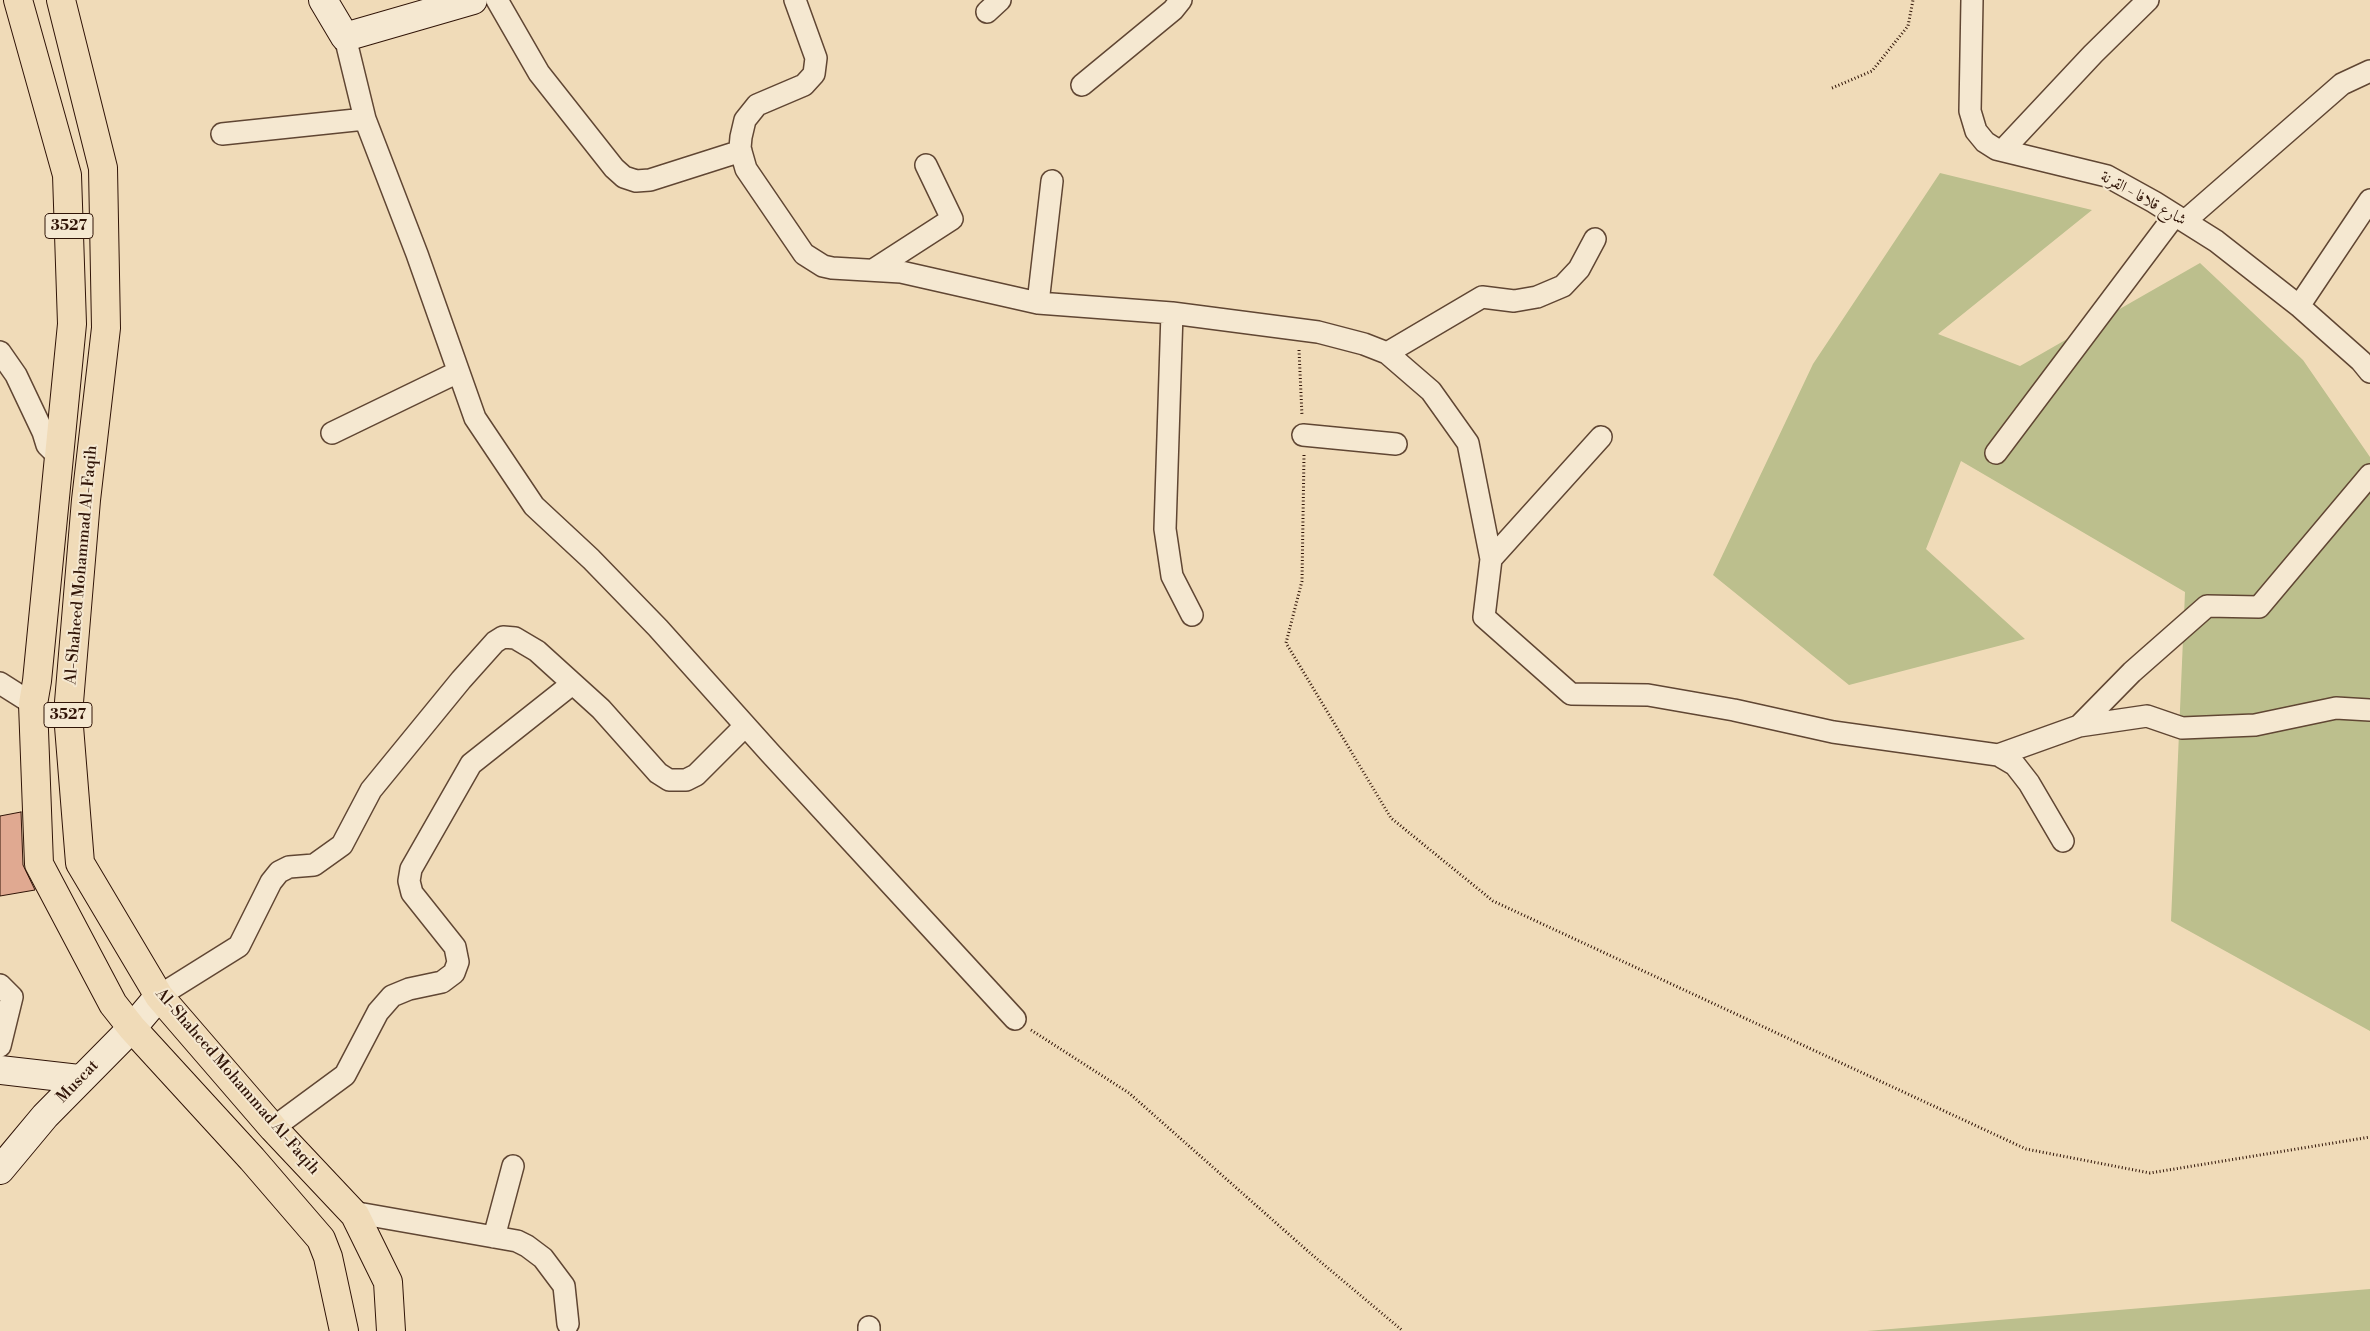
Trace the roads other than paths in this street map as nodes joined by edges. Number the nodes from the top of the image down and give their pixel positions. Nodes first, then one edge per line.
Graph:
1 (18, 0) edge
2 (61, 0) edge
3 (323, 0) edge
4 (473, 0) edge
5 (497, 0) edge
6 (795, 0) edge
7 (1181, 0) edge
8 (1972, 0) edge
9 (2148, 0) edge
10 (345, 37) junction
11 (2370, 70) edge
12 (1082, 85) dead end
13 (365, 119) junction
14 (222, 134) dead end
15 (2003, 150) junction
16 (741, 151) junction
17 (926, 165) dead end
18 (1052, 181) dead end
19 (2370, 200) edge
20 (2180, 218) junction
21 (1595, 239) dead end
22 (873, 270) junction
23 (1038, 303) junction
24 (2299, 306) junction
25 (1172, 313) junction
26 (0, 352) edge
27 (1387, 353) junction
28 (2367, 360) edge
29 (458, 372) junction
30 (332, 433) dead end
31 (1303, 435) road end
32 (1601, 437) dead end
33 (1396, 444) dead end
34 (1996, 453) dead end
35 (60, 458) junction
36 (2370, 475) edge
37 (1490, 559) junction
38 (1192, 615) dead end
39 (0, 683) edge
40 (572, 684) junction
41 (33, 704) junction
42 (2370, 710) edge
43 (745, 726) junction
44 (2079, 726) junction
45 (1998, 755) junction
46 (2063, 840) dead end
47 (0, 986) edge
48 (159, 996) junction
49 (1015, 1019) road end
50 (132, 1028) junction
51 (0, 1046) edge
52 (0, 1070) edge
53 (79, 1079) junction
54 (273, 1128) junction
55 (513, 1166) dead end
56 (0, 1170) edge
57 (352, 1212) junction
58 (494, 1237) junction
59 (568, 1324) dead end
60 (344, 1331) edge
61 (391, 1331) edge

1 - 35 main road, Al-Shaheed Mohammad Al-Faqih / 3527
2 - 48 main road, Al-Shaheed Mohammad Al-Faqih / 3527
3 - 10 main road
4 - 10 main road
5 - 16 street
6 - 16 street
7 - 12 street
8 - 15 street, شارع قلافا - القرنة
9 - 15 street
10 - 13 street
11 - 20 street
13 - 14 street
13 - 29 street
15 - 20 street, شارع قلافا - القرنة
16 - 22 street
17 - 22 street
18 - 23 street
19 - 24 street
20 - 24 street, شارع قلافا - القرنة
20 - 34 street
21 - 27 street
22 - 23 street
23 - 25 street
24 - 28 street, شارع قلافا - القرنة
25 - 27 street
25 - 38 street
26 - 35 street
27 - 37 street
29 - 30 street
29 - 43 street
31 - 33 street
32 - 37 street
35 - 41 main road, Al-Shaheed Mohammad Al-Faqih
36 - 44 street
37 - 45 street
39 - 41 street
40 - 43 street
40 - 48 street
40 - 54 street
41 - 50 main road, Al-Shaheed Mohammad Al-Faqih / 3527
42 - 44 street
43 - 49 street
44 - 45 street
45 - 46 street
47 - 51 street
48 - 50 main road, Muscat
48 - 54 main road, Al-Shaheed Mohammad Al-Faqih / 3527
50 - 53 main road, Muscat
50 - 60 main road, Al-Shaheed Mohammad Al-Faqih / 3527
52 - 53 main road
53 - 56 main road, Muscat
54 - 57 main road, Al-Shaheed Mohammad Al-Faqih / 3527
55 - 58 street
57 - 58 street
57 - 61 main road, Al-Shaheed Mohammad Al-Faqih / 3527
58 - 59 street

